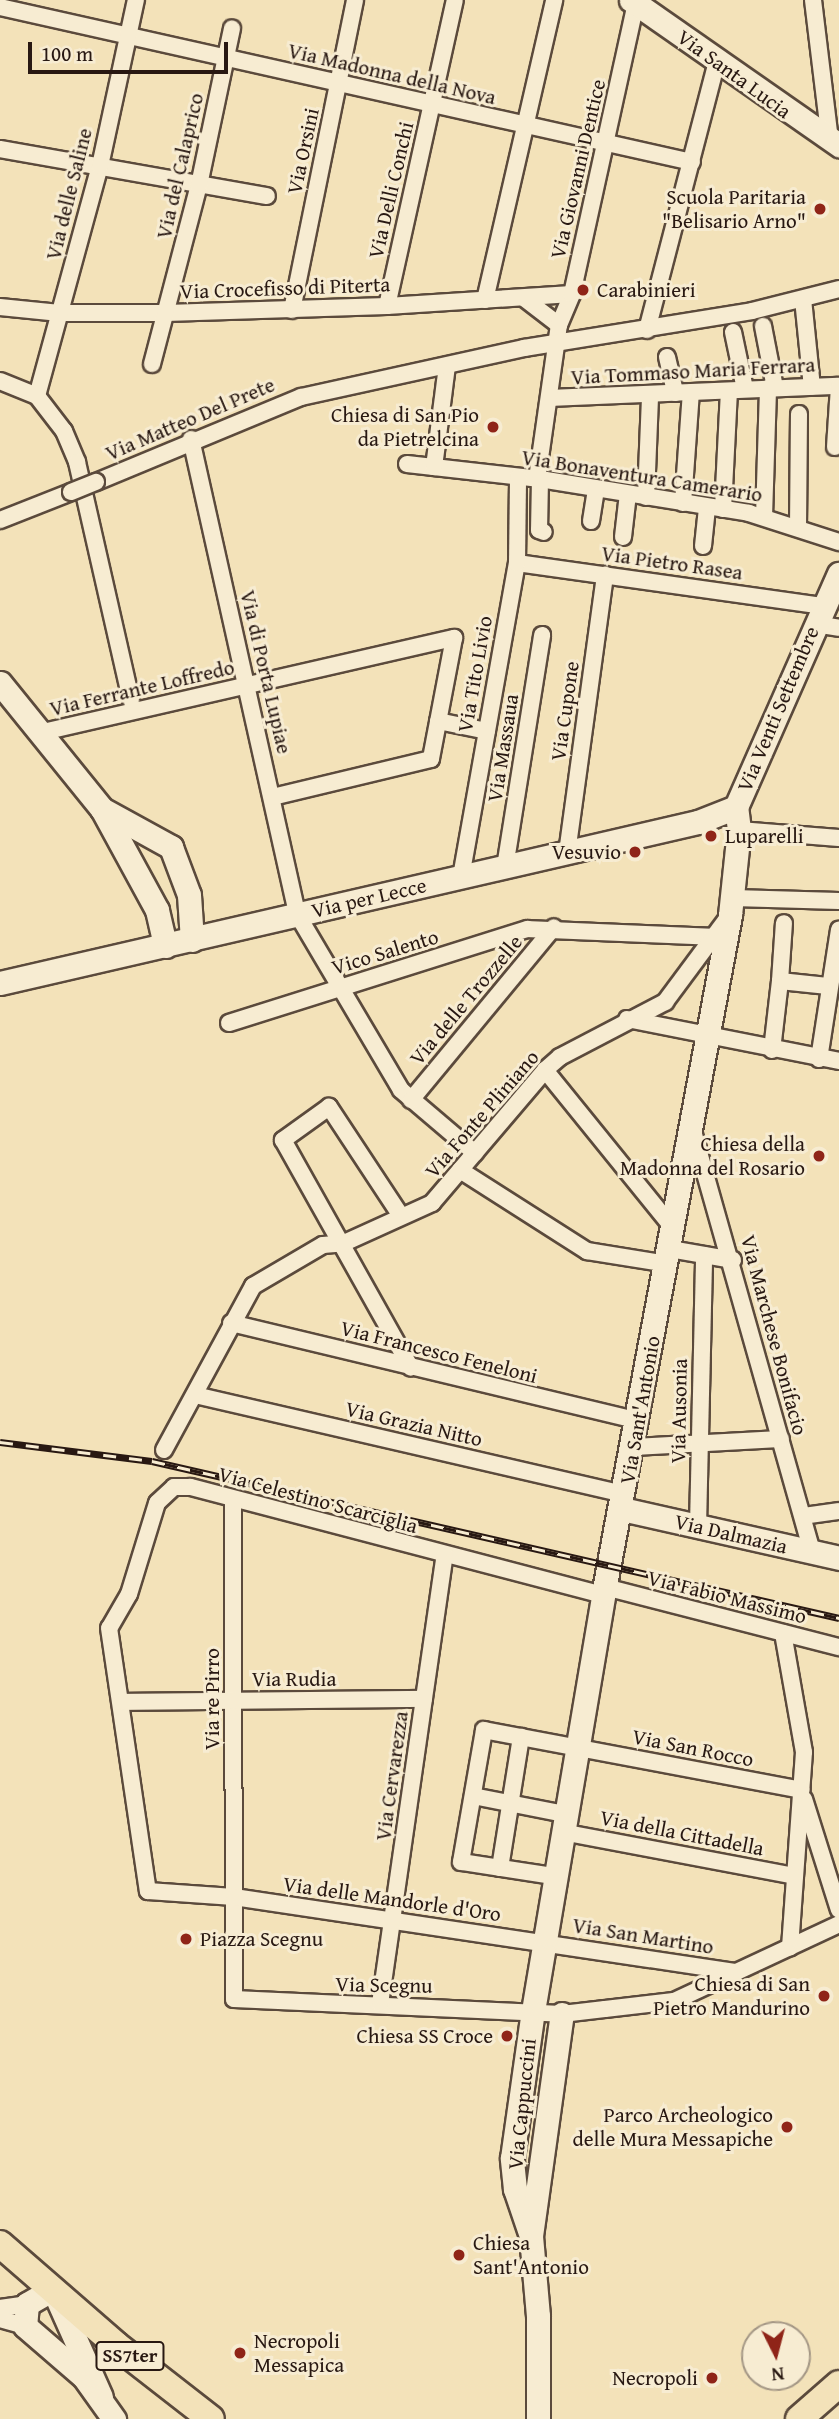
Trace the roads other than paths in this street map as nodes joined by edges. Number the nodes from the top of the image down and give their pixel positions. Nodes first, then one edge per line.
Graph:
1 (136, 0) edge
2 (355, 0) edge
3 (455, 0) edge
4 (554, 0) edge
5 (813, 0) edge
6 (634, 2) edge
7 (0, 7) edge
8 (232, 28) dead end
9 (129, 33) junction
10 (225, 55) junction
11 (717, 61) junction
12 (338, 85) junction
13 (431, 107) junction
14 (524, 127) junction
15 (834, 143) edge
16 (605, 145) junction
17 (0, 149) edge
18 (692, 162) junction
19 (100, 166) junction
20 (199, 185) junction
21 (267, 196) dead end
22 (839, 289) edge
23 (572, 294) junction
24 (525, 299) junction
25 (803, 299) junction
26 (485, 300) junction
27 (387, 306) junction
28 (0, 307) edge
29 (292, 310) junction
30 (60, 313) junction
31 (166, 313) junction
32 (559, 325) junction
33 (763, 326) dead end
34 (647, 330) junction
35 (733, 331) dead end
36 (558, 343) junction
37 (524, 348) junction
38 (667, 357) dead end
39 (152, 364) dead end
40 (447, 366) junction
41 (0, 381) edge
42 (839, 386) edge
43 (811, 387) junction
44 (771, 388) junction
45 (737, 390) junction
46 (683, 392) junction
47 (37, 396) junction
48 (549, 398) junction
49 (650, 399) dead end
50 (799, 414) dead end
51 (191, 439) junction
52 (835, 447) dead end
53 (407, 464) dead end
54 (434, 467) junction
55 (518, 478) junction
56 (538, 479) junction
57 (596, 488) junction
58 (628, 494) junction
59 (646, 497) junction
60 (683, 503) junction
61 (715, 508) junction
62 (764, 517) junction
63 (0, 520) edge
64 (591, 521) dead end
65 (798, 528) junction
66 (544, 532) dead end
67 (623, 537) dead end
68 (839, 542) edge
69 (703, 546) dead end
70 (517, 564) junction
71 (839, 574) edge
72 (605, 575) junction
73 (818, 615) junction
74 (839, 628) edge
75 (541, 635) dead end
76 (0, 683) edge
77 (247, 687) junction
78 (131, 700) dead end
79 (438, 721) junction
80 (487, 731) junction
81 (43, 732) junction
82 (273, 797) junction
83 (736, 807) junction
84 (102, 809) junction
85 (739, 830) junction
86 (839, 838) edge
87 (567, 853) junction
88 (505, 867) junction
89 (461, 877) junction
90 (839, 901) edge
91 (731, 907) junction
92 (297, 914) junction
93 (785, 923) dead end
94 (554, 927) junction
95 (839, 930) edge
96 (715, 937) junction
97 (192, 940) junction
98 (166, 946) junction
99 (780, 981) junction
100 (0, 983) edge
101 (828, 986) junction
102 (340, 989) junction
103 (628, 1019) junction
104 (229, 1023) dead end
105 (708, 1037) junction
106 (772, 1050) junction
107 (819, 1059) junction
108 (839, 1061) edge
109 (545, 1070) junction
110 (411, 1100) junction
111 (692, 1131) junction
112 (475, 1153) junction
113 (460, 1170) junction
114 (401, 1216) junction
115 (344, 1243) junction
116 (670, 1247) junction
117 (704, 1255) junction
118 (733, 1260) junction
119 (231, 1323) junction
120 (411, 1368) junction
121 (195, 1395) junction
122 (638, 1421) junction
123 (781, 1439) junction
124 (699, 1445) junction
125 (633, 1447) junction
126 (164, 1450) dead end
127 (233, 1500) junction
128 (624, 1502) junction
129 (839, 1511) edge
130 (803, 1516) junction
131 (698, 1526) junction
132 (812, 1552) junction
133 (445, 1555) junction
134 (839, 1558) edge
135 (604, 1591) junction
136 (783, 1633) junction
137 (839, 1647) edge
138 (424, 1699) junction
139 (233, 1700) junction
140 (122, 1702) junction
141 (521, 1737) junction
142 (577, 1748) junction
143 (801, 1790) junction
144 (472, 1796) junction
145 (511, 1803) junction
146 (563, 1823) junction
147 (500, 1868) junction
148 (553, 1876) junction
149 (795, 1876) junction
150 (234, 1897) junction
151 (839, 1910) edge
152 (392, 1922) junction
153 (839, 1924) edge
154 (544, 1941) junction
155 (790, 1947) junction
156 (736, 1972) junction
157 (380, 2004) junction
158 (533, 2011) junction
159 (562, 2014) junction
160 (531, 2236) junction
161 (0, 2244) edge
162 (53, 2289) junction
163 (0, 2308) edge
164 (26, 2315) junction
165 (0, 2319) edge
166 (839, 2385) edge
167 (101, 2397) junction
168 (114, 2419) edge
169 (211, 2419) edge
170 (538, 2419) edge
171 (799, 2419) edge

1 - 9 street, Via delle Saline
2 - 12 street, Via Orsini
3 - 13 street, Via Delli Conchi
4 - 14 street
5 - 15 street
6 - 11 street, Via Santa Lucia
6 - 16 street, Via Giovanni Dentice
7 - 9 street, Via Madonna della Nova
8 - 10 street, Via del Calaprico
9 - 10 street, Via Madonna della Nova
9 - 19 street, Via delle Saline
10 - 12 street, Via Madonna della Nova
10 - 20 street, Via del Calaprico
11 - 15 street, Via Santa Lucia
11 - 18 street
12 - 13 street, Via Madonna della Nova
12 - 29 street, Via Orsini
13 - 14 street, Via Madonna della Nova
13 - 27 street, Via Delli Conchi
14 - 16 street, Via Madonna della Nova
14 - 26 street
16 - 18 street, Via Madonna della Nova
16 - 23 street, Via Giovanni Dentice
17 - 19 street
18 - 34 street
19 - 20 street
19 - 30 street, Via delle Saline
20 - 21 street
20 - 31 street, Via del Calaprico
22 - 25 street, Via Matteo Del Prete
23 - 24 street, Via Crocefisso di Piterta
23 - 32 street, Via Giovanni Dentice
24 - 26 street, Via Crocefisso di Piterta
24 - 32 street
25 - 34 street, Via Matteo Del Prete
25 - 43 street
26 - 27 street, Via Crocefisso di Piterta
27 - 29 street, Via Crocefisso di Piterta
28 - 30 street, Via Crocefisso di Piterta
29 - 31 street, Via Crocefisso di Piterta
30 - 31 street, Via Crocefisso di Piterta
30 - 47 street, Via delle Saline
31 - 39 street, Via del Calaprico
32 - 36 street, Via Giovanni Dentice
32 - 37 street, Via Matteo Del Prete
33 - 44 street
34 - 36 street, Via Matteo Del Prete
35 - 45 street
36 - 37 street, Via Matteo Del Prete
36 - 48 street, Via Giovanni Dentice
37 - 40 street, Via Matteo Del Prete
38 - 46 street
40 - 51 street, Via Matteo Del Prete
40 - 54 street
41 - 47 street
42 - 43 street, Via Tommaso Maria Ferrara
42 - 52 street
43 - 44 street, Via Tommaso Maria Ferrara
44 - 45 street, Via Tommaso Maria Ferrara
44 - 62 street
45 - 46 street, Via Tommaso Maria Ferrara
45 - 61 street
46 - 48 street, Via Tommaso Maria Ferrara
46 - 60 street
47 - 78 street
48 - 56 street, Via Giovanni Dentice
49 - 59 street
50 - 65 street
51 - 63 street, Via Matteo Del Prete, bridge
51 - 77 street, Via di Porta Lupiae
53 - 54 street, Via Bonaventura Camerario
54 - 55 street, Via Bonaventura Camerario
55 - 56 street, Via Bonaventura Camerario
55 - 70 street, Via Tito Livio
56 - 57 street, Via Bonaventura Camerario
56 - 66 street, Via Giovanni Dentice
57 - 58 street, Via Bonaventura Camerario
57 - 64 street
58 - 59 street, Via Bonaventura Camerario
58 - 67 street
59 - 60 street, Via Bonaventura Camerario
60 - 61 street, Via Bonaventura Camerario
61 - 62 street, Via Bonaventura Camerario
61 - 69 street
62 - 65 street, Via Bonaventura Camerario
65 - 68 street, Via Bonaventura Camerario
70 - 72 street, Via Pietro Rasea
70 - 80 street, Via Tito Livio
71 - 73 street, Via Venti Settembre
72 - 73 street, Via Pietro Rasea
72 - 87 street, Via Cupone
73 - 74 street, Via Pietro Rasea
73 - 83 street, Via Venti Settembre
75 - 88 street, Via Massaua
76 - 81 street
77 - 79 street, Via Ferrante Loffredo
77 - 81 street, Via Ferrante Loffredo
77 - 82 street, Via di Porta Lupiae
79 - 80 street
79 - 82 street
80 - 89 street, Via Tito Livio
81 - 84 street
82 - 92 street, Via di Porta Lupiae
83 - 85 street, Via Sant'Antonio
83 - 87 street, Via per Lecce
84 - 97 street
84 - 98 street
85 - 86 street
85 - 91 street, Via Sant'Antonio
87 - 88 street, Via per Lecce
88 - 89 street, Via per Lecce
89 - 92 street, Via per Lecce
90 - 91 street
91 - 96 street, Via Fonte Pliniano
91 - 105 street, Via Sant'Antonio
92 - 97 street, Via per Lecce
92 - 102 street, Via di Porta Lupiae
93 - 99 street
94 - 96 street, Vico Salento
94 - 102 street, Vico Salento
94 - 110 street, Via delle Trozzelle
95 - 101 street
96 - 103 street, Via Fonte Pliniano
97 - 98 street, Via per Lecce
98 - 100 street, Via per Lecce
99 - 101 street
99 - 106 street
101 - 107 street
102 - 104 street, Vico Salento
102 - 110 street, Via di Porta Lupiae
103 - 105 street
103 - 109 street, Via Fonte Pliniano
105 - 106 street
105 - 111 street, Via Sant'Antonio
106 - 107 street
107 - 108 street
109 - 112 street, Via Fonte Pliniano
109 - 116 street
110 - 112 street, Via di Porta Lupiae
111 - 116 street, Via Sant'Antonio
111 - 118 street, Via Marchese Bonifacio
112 - 113 street, Via Fonte Pliniano
113 - 114 street, Via Fonte Pliniano
113 - 116 street
114 - 115 street, Via Fonte Pliniano
114 - 115 street
115 - 119 street, Via Fonte Pliniano
115 - 120 street
116 - 117 street
116 - 122 street, Via Sant'Antonio
117 - 118 street
117 - 124 street, Via Ausonia
118 - 123 street, Via Marchese Bonifacio
119 - 120 street, Via Francesco Feneloni
119 - 121 street, Via Fonte Pliniano
120 - 122 street, Via Francesco Feneloni
121 - 126 street, Via Fonte Pliniano
121 - 128 street, Via Grazia Nitto
122 - 125 street, Via Sant'Antonio
123 - 124 street
123 - 130 street, Via Marchese Bonifacio
124 - 125 street
124 - 131 street, Via Ausonia
125 - 128 street, Via Sant'Antonio
127 - 133 street, Via Celestino Scarciglia
127 - 139 street, Via re Pirro
127 - 140 street, Via Celestino Scarciglia
128 - 131 street, Via Dalmazia
128 - 135 street, Via Sant'Antonio
129 - 130 street
130 - 132 street, Via Marchese Bonifacio
131 - 132 street, Via Dalmazia
132 - 134 street, Via Dalmazia
133 - 135 street, Via Celestino Scarciglia
133 - 138 street, Via Cervarezza
135 - 136 street, Via Fabio Massimo
135 - 142 street, Via Sant'Antonio
136 - 137 street, Via Fabio Massimo
136 - 143 street
138 - 139 street, Via Rudia
138 - 152 street, Via Cervarezza
139 - 140 street, Via Rudia
139 - 150 street, Via re Pirro
140 - 150 street, Via delle Mandorle d'Oro
141 - 142 street, Via San Rocco
141 - 144 street, Via San Rocco
141 - 145 street
142 - 143 street, Via San Rocco
142 - 146 street, Via Sant'Antonio
143 - 149 street
143 - 151 street
144 - 145 street, Via della Cittadella
144 - 147 street
145 - 146 street, Via della Cittadella
145 - 147 street
146 - 148 street, Via Sant'Antonio
146 - 149 street, Via della Cittadella
147 - 148 street
148 - 154 street, Via Sant'Antonio
149 - 155 street
150 - 152 street, Via delle Mandorle d'Oro
150 - 157 street, Via Scegnu
152 - 154 street, Via delle Mandorle d'Oro
152 - 157 street, Via Cervarezza
153 - 155 street, Via Scegnu
154 - 156 street, Via San Martino
154 - 158 street, Via Sant'Antonio
155 - 156 street, Via Scegnu
156 - 159 street, Via Scegnu
157 - 158 street, Via Scegnu
158 - 159 street, Via Scegnu
158 - 160 street, Via Cappuccini
159 - 160 street, Via Cappuccini
160 - 170 street, Via Cappuccini
161 - 162 main road
162 - 164 street
162 - 167 street
162 - 169 main road, SS7ter
163 - 164 street
164 - 165 street
164 - 167 street
166 - 171 main road
167 - 168 street

